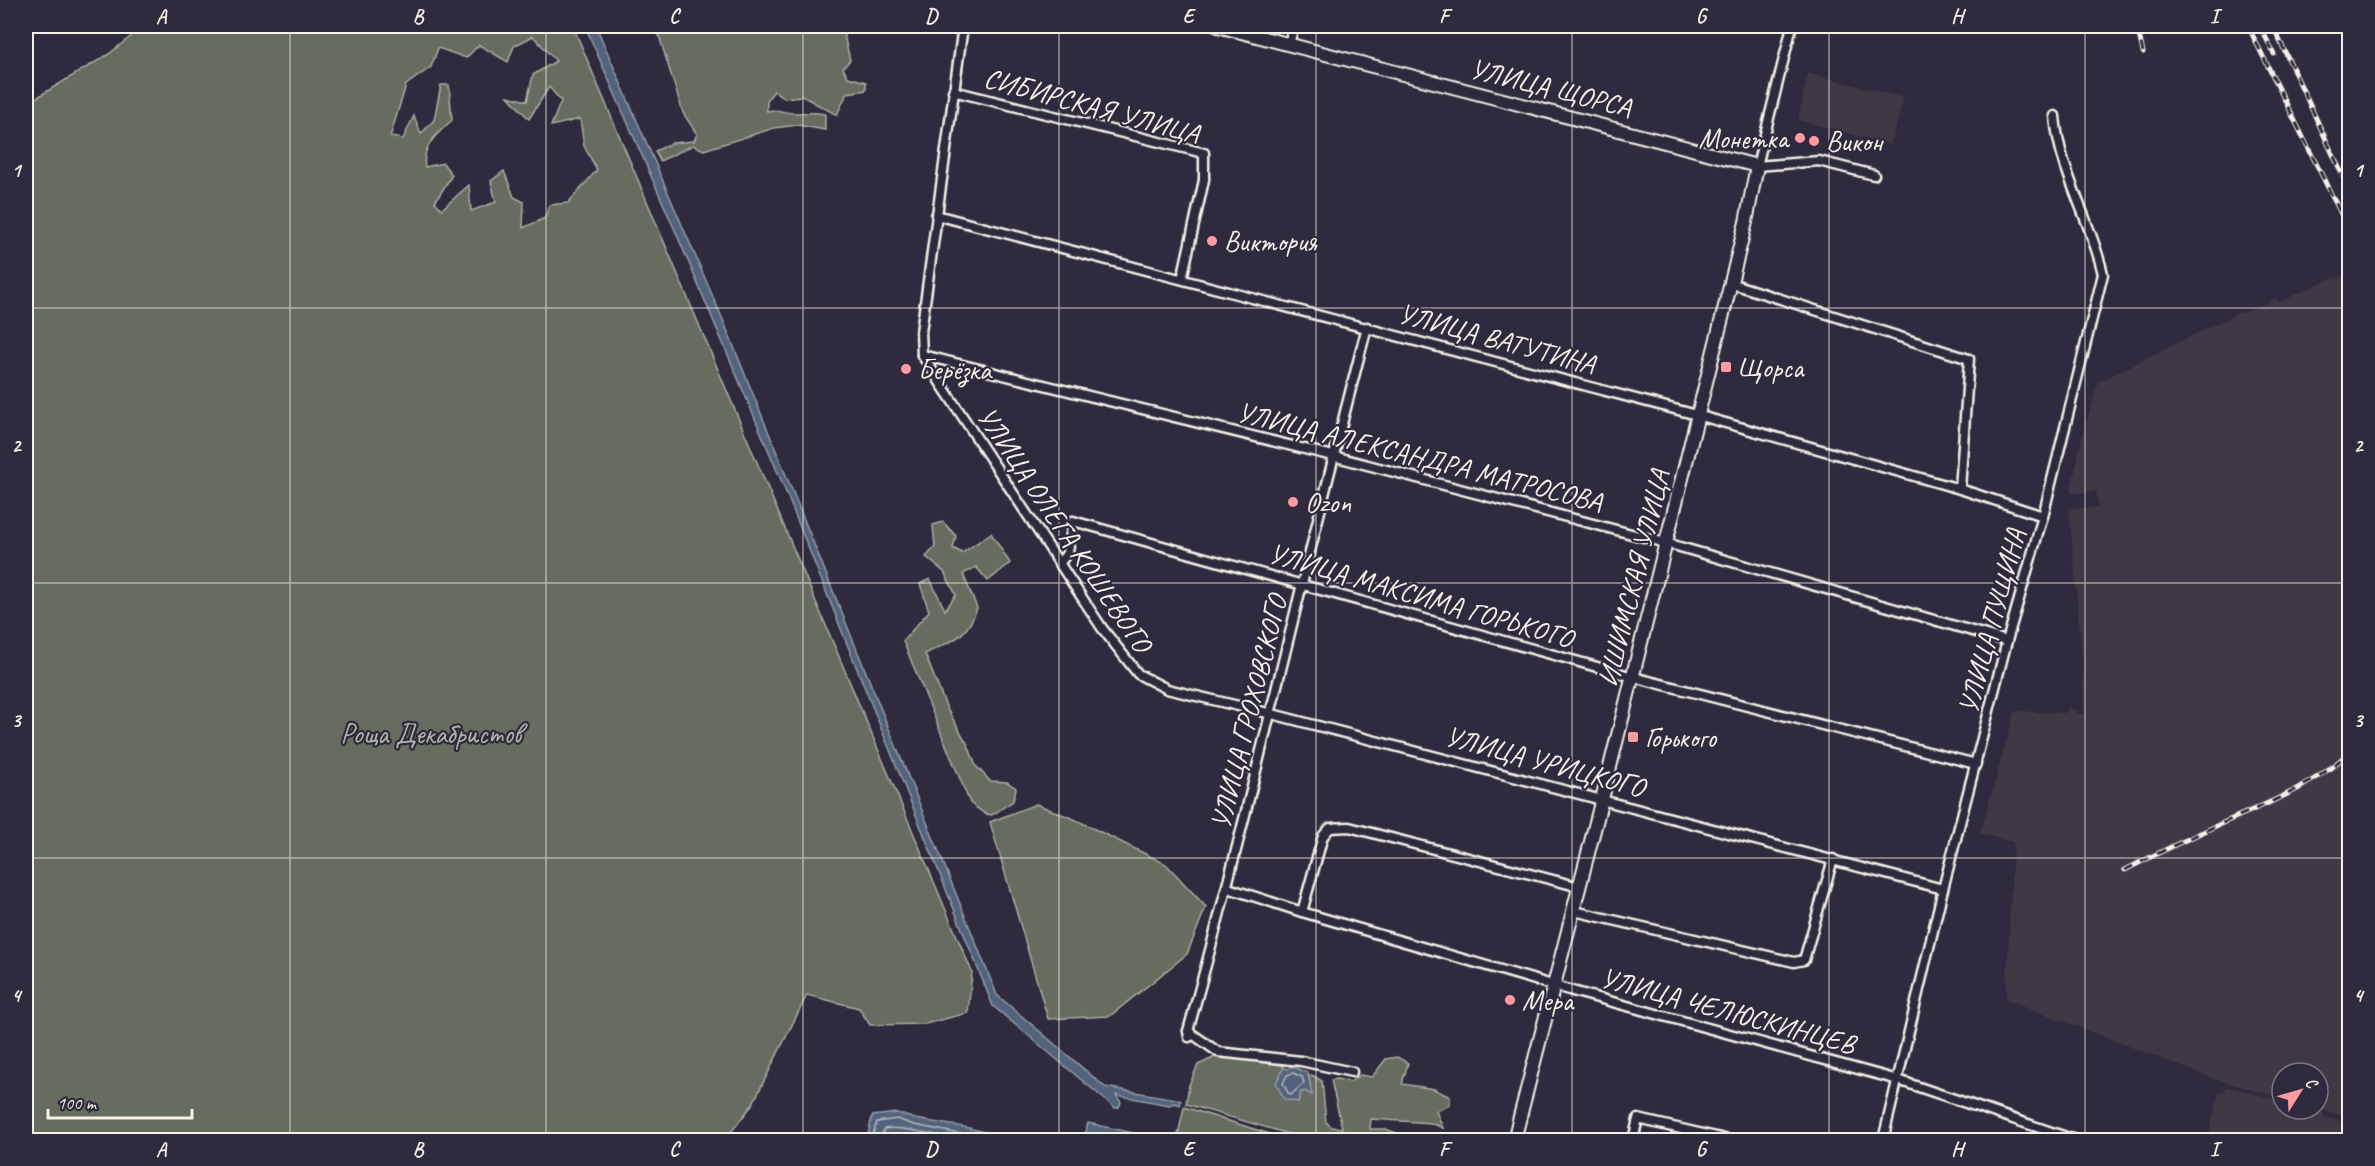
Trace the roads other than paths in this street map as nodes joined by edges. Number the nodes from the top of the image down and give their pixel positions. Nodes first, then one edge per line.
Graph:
1 (963, 26) edge
2 (1218, 26) edge
3 (1294, 26) edge
4 (1791, 26) edge
5 (1289, 44) junction
6 (953, 91) junction
7 (2055, 116) dead end
8 (1757, 166) junction
9 (1874, 175) dead end
10 (936, 215) junction
11 (1182, 279) junction
12 (1730, 282) junction
13 (1367, 327) junction
14 (922, 355) junction
15 (1697, 415) junction
16 (1333, 456) junction
17 (1960, 489) junction
18 (2043, 516) junction
19 (1666, 543) junction
20 (1059, 564) junction
21 (1302, 585) junction
22 (2007, 640) junction
23 (1138, 674) joint
24 (1633, 677) junction
25 (1272, 714) junction
26 (1976, 764) junction
27 (1602, 799) junction
28 (1833, 859) junction
29 (1580, 887) junction
30 (1228, 888) junction
31 (1943, 889) junction
32 (1574, 911) junction
33 (1302, 912) junction
34 (1554, 985) junction
35 (1352, 1072) dead end
36 (1898, 1080) junction
37 (1514, 1140) edge
38 (1634, 1140) edge
39 (1729, 1140) edge
40 (1883, 1140) edge
41 (2075, 1140) edge

1 - 6 street
2 - 5 main road, УЛИЦА ЩОРСА
3 - 5 street
4 - 8 street, ИШИМСКАЯ УЛИЦА
5 - 8 main road, УЛИЦА ЩОРСА
6 - 10 street
6 - 11 street, СИБИРСКАЯ УЛИЦА
7 - 18 street, УЛИЦА ПУЩИНА
8 - 9 street, УЛИЦА ЩОРСА
8 - 12 main road, ИШИМСКАЯ УЛИЦА
10 - 11 street, УЛИЦА ВАТУТИНА
10 - 14 street
11 - 13 street, УЛИЦА ВАТУТИНА
12 - 15 main road, ИШИМСКАЯ УЛИЦА
12 - 17 street
13 - 15 street, УЛИЦА ВАТУТИНА
13 - 16 street, УЛИЦА ГРОХОВСКОГО
14 - 16 street, УЛИЦА АЛЕКСАНДРА МАТРОСОВА
14 - 20 street, УЛИЦА ОЛЕГА КОШЕВОГО
15 - 17 street, УЛИЦА ВАТУТИНА
15 - 19 main road, ИШИМСКАЯ УЛИЦА
16 - 19 street, УЛИЦА АЛЕКСАНДРА МАТРОСОВА
16 - 21 street, УЛИЦА ГРОХОВСКОГО
17 - 18 street, УЛИЦА ВАТУТИНА
18 - 22 street, УЛИЦА ПУЩИНА
19 - 22 street, УЛИЦА АЛЕКСАНДРА МАТРОСОВА
19 - 24 main road, ИШИМСКАЯ УЛИЦА
20 - 21 street, УЛИЦА МАКСИМА ГОРЬКОГО
20 - 23 street, УЛИЦА ОЛЕГА КОШЕВОГО
21 - 24 street, УЛИЦА МАКСИМА ГОРЬКОГО
21 - 25 street, УЛИЦА ГРОХОВСКОГО
22 - 26 street, УЛИЦА ПУЩИНА
23 - 25 street, УЛИЦА УРИЦКОГО
24 - 26 street, УЛИЦА МАКСИМА ГОРЬКОГО
24 - 27 main road, ИШИМСКАЯ УЛИЦА
25 - 27 street, УЛИЦА УРИЦКОГО
25 - 30 street, УЛИЦА ГРОХОВСКОГО
26 - 31 street, УЛИЦА ПУЩИНА
27 - 28 street, УЛИЦА УРИЦКОГО
27 - 29 main road, ИШИМСКАЯ УЛИЦА
28 - 31 street, УЛИЦА УРИЦКОГО
28 - 32 street
29 - 32 main road, ИШИМСКАЯ УЛИЦА
29 - 33 street
30 - 33 street, УЛИЦА ЧЕЛЮСКИНЦЕВ
30 - 35 street, УЛИЦА ГРОХОВСКОГО
31 - 36 street, УЛИЦА ПУЩИНА
32 - 34 main road, ИШИМСКАЯ УЛИЦА
33 - 34 street, УЛИЦА ЧЕЛЮСКИНЦЕВ
34 - 36 street, УЛИЦА ЧЕЛЮСКИНЦЕВ
34 - 37 main road, ИШИМСКАЯ УЛИЦА
36 - 40 street, УЛИЦА ПУЩИНА
36 - 41 street, УЛИЦА ЧЕЛЮСКИНЦЕВ
38 - 39 street

